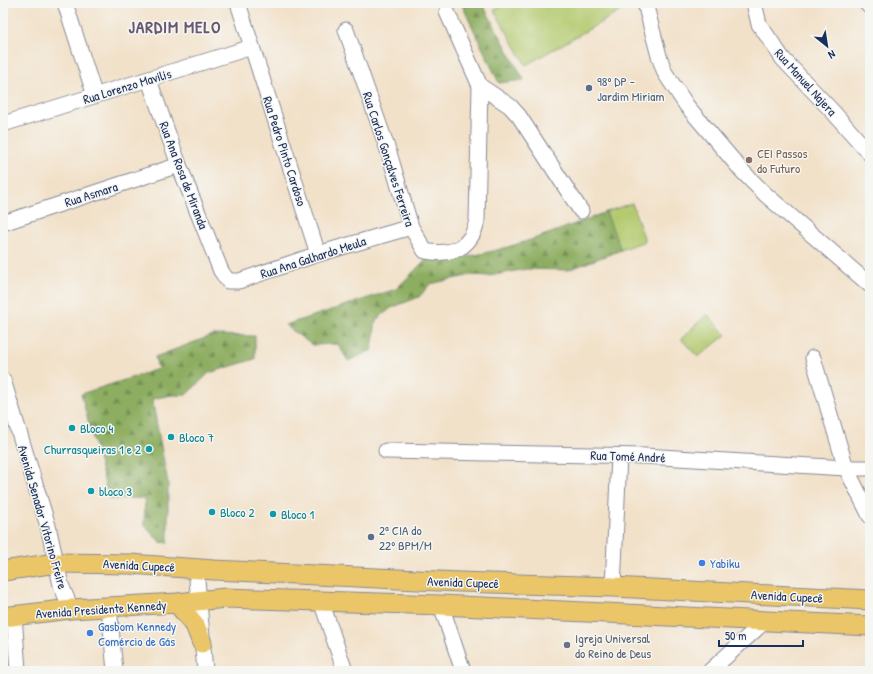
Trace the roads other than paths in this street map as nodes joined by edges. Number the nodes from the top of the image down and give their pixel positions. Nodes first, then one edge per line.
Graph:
1 (65, 3) edge
2 (238, 3) edge
3 (645, 3) edge
4 (754, 3) edge
5 (866, 3) edge
6 (870, 7) edge
7 (447, 12) dead end
8 (346, 30) dead end
9 (252, 47) junction
10 (149, 80) junction
11 (480, 86) junction
12 (95, 96) junction
13 (3, 124) edge
14 (870, 154) edge
15 (179, 165) junction
16 (581, 211) dead end
17 (3, 223) edge
18 (411, 227) junction
19 (318, 254) junction
20 (221, 271) joint
21 (870, 285) edge
22 (814, 358) dead end
23 (3, 380) edge
24 (386, 451) dead end
25 (619, 456) junction
26 (846, 468) junction
27 (870, 468) edge
28 (870, 516) edge
29 (56, 563) junction
30 (196, 568) junction
31 (3, 571) edge
32 (613, 587) junction
33 (198, 600) junction
34 (870, 600) edge
35 (321, 601) junction
36 (176, 603) junction
37 (441, 605) junction
38 (109, 607) junction
39 (71, 609) junction
40 (8, 616) edge
41 (764, 622) junction
42 (870, 626) edge
43 (202, 643) junction
44 (18, 671) edge
45 (115, 671) edge
46 (205, 671) edge
47 (345, 671) edge
48 (463, 671) edge
49 (710, 671) edge

1 - 12 street
2 - 9 street, Rua Pedro Pinto Cardoso
3 - 21 street
4 - 14 street, Rua Manuel Najera
5 - 6 street
7 - 11 street
8 - 18 street, Rua Carlos Gonçalves Ferreira
9 - 10 street, Rua Lorenzo Mavilis
9 - 19 street, Rua Pedro Pinto Cardoso
10 - 12 street, Rua Lorenzo Mavilis
10 - 15 street, Rua Ana Rosa de Miranda
11 - 16 street
11 - 18 street, Rua Carlos Gonçalves Ferreira
12 - 13 street, Rua Lorenzo Mavilis
15 - 17 street, Rua Asmara
15 - 20 street, Rua Ana Rosa de Miranda
18 - 19 street, Rua Ana Galhardo Meula
19 - 20 street, Rua Ana Galhardo Meula
22 - 26 street
23 - 29 street, Avenida Senador Vitorino Freire
24 - 25 street, Rua Tomé André
25 - 26 street, Rua Tomé André
25 - 32 street
26 - 27 street, Rua Tomé André
26 - 28 street
29 - 30 main road, Avenida Cupecê
29 - 31 main road
29 - 39 street, Avenida Senador Vitorino Freire
30 - 32 main road, Avenida Cupecê
30 - 33 street
32 - 34 main road, Avenida Cupecê
33 - 35 main road, Avenida Cupecê
33 - 36 main road, Avenida Presidente Kennedy
33 - 43 street
35 - 37 main road, Avenida Cupecê
35 - 47 street
36 - 38 main road, Avenida Presidente Kennedy
36 - 43 main road
37 - 41 main road, Avenida Cupecê
37 - 48 street
38 - 39 main road, Avenida Presidente Kennedy
38 - 45 street
39 - 40 main road, Avenida Presidente Kennedy
40 - 44 street
41 - 42 main road, Avenida Cupecê
41 - 49 street
43 - 46 street

